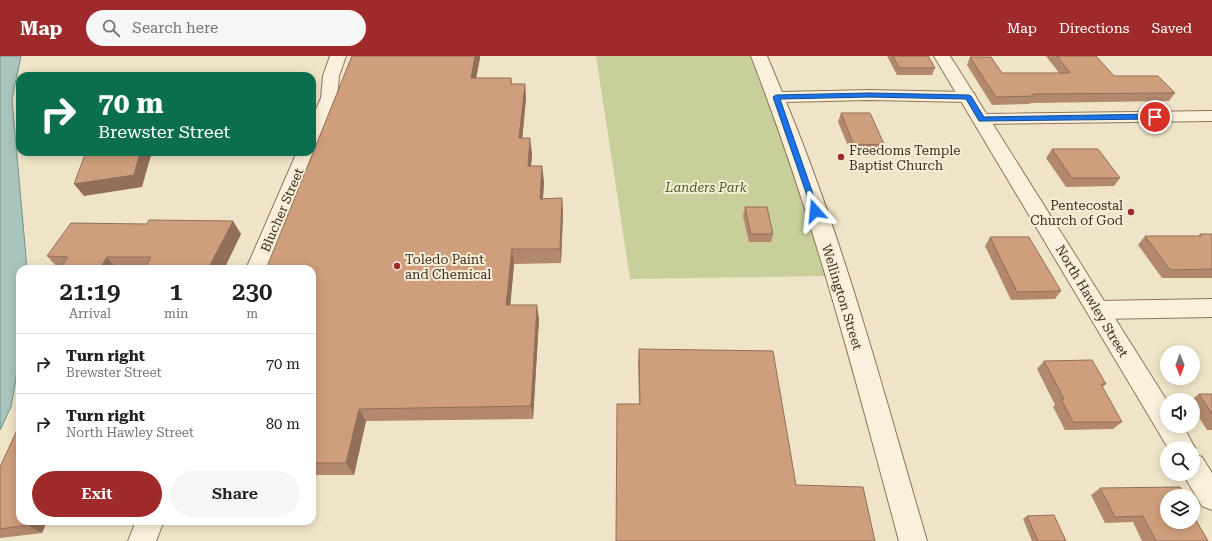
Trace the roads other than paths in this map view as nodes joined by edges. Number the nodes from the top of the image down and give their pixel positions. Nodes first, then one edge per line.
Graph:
1 (338, 56) edge
2 (759, 56) edge
3 (942, 56) edge
4 (776, 97) junction
5 (968, 97) junction
6 (1212, 116) edge
7 (982, 119) junction
8 (316, 129) edge
9 (304, 156) edge
10 (259, 265) edge
11 (1212, 308) edge
12 (1098, 310) junction
13 (1160, 412) edge
14 (1200, 477) edge
15 (1212, 497) edge
16 (148, 525) edge
17 (142, 541) edge
18 (913, 541) edge

1 - 8 street
2 - 4 street, Wellington Street
3 - 5 street, North Hawley Street
4 - 5 street
4 - 18 street, Wellington Street
5 - 7 street, North Hawley Street
6 - 7 street
7 - 12 street, North Hawley Street
9 - 10 street, Blucher Street
11 - 12 street
12 - 13 street, North Hawley Street
14 - 15 street
16 - 17 street

